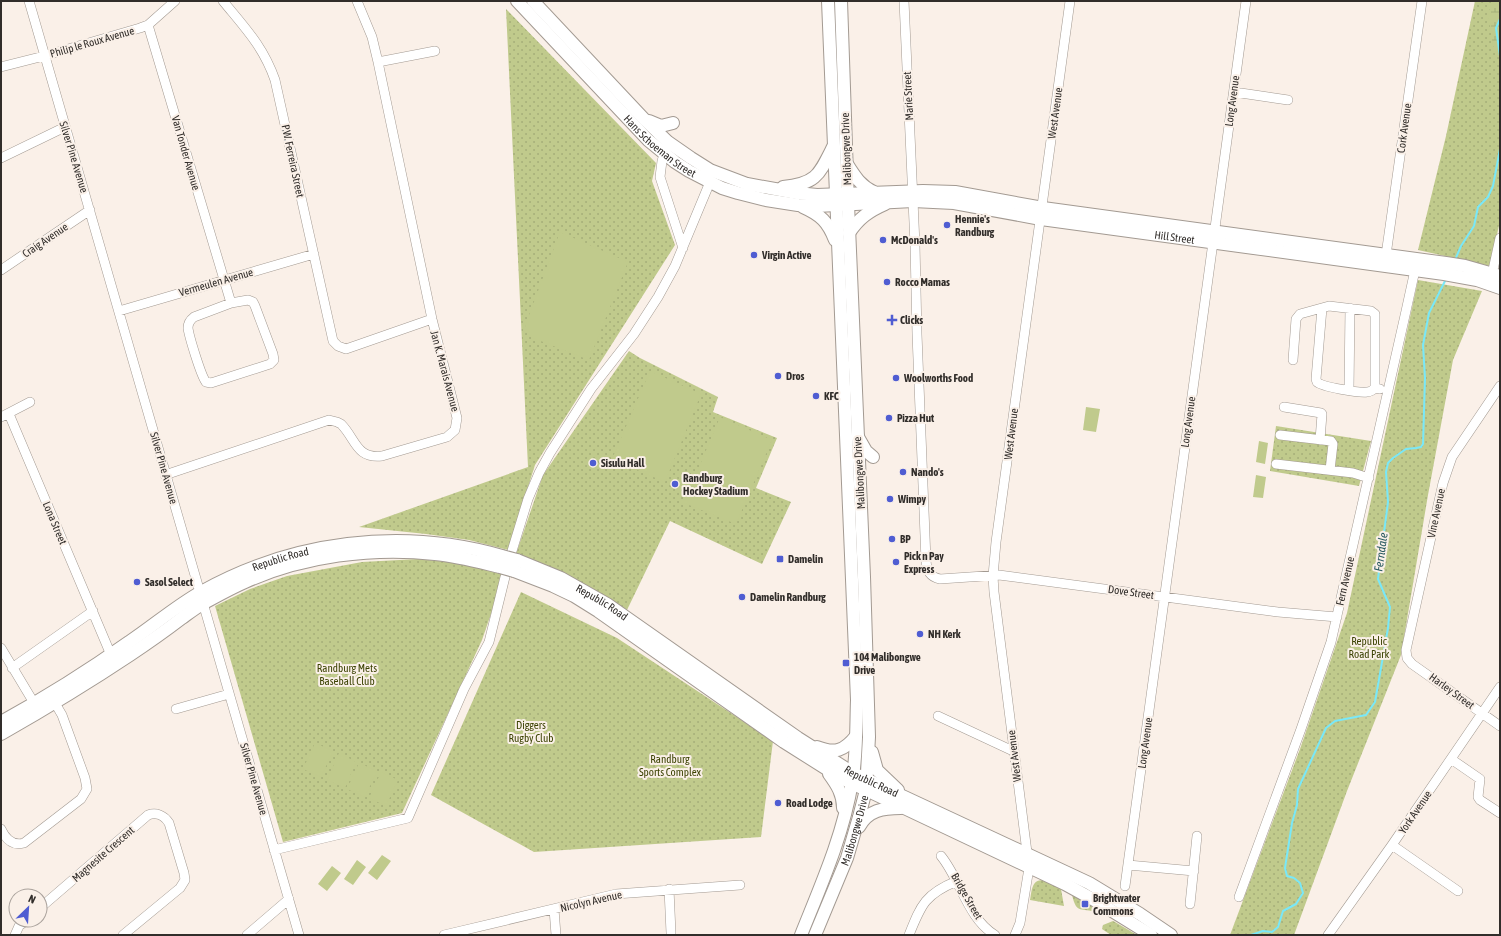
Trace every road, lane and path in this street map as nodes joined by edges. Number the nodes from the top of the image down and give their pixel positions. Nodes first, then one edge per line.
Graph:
1 (29, 1) edge
2 (175, 1) edge
3 (223, 1) edge
4 (357, 1) edge
5 (517, 1) edge
6 (533, 1) edge
7 (828, 1) edge
8 (841, 1) edge
9 (904, 1) edge
10 (1070, 1) edge
11 (1246, 1) edge
12 (1422, 1) edge
13 (148, 25) junction
14 (435, 51) dead end
15 (44, 56) junction
16 (378, 62) junction
17 (1, 67) edge
18 (1234, 92) junction
19 (1288, 100) dead end
20 (644, 119) junction
21 (673, 123) dead end
22 (65, 127) junction
23 (668, 142) junction
24 (834, 145) junction
25 (664, 153) junction
26 (1, 158) edge
27 (847, 163) junction
28 (710, 182) junction
29 (766, 188) junction
30 (876, 192) junction
31 (912, 196) junction
32 (842, 199) junction
33 (890, 202) junction
34 (798, 205) junction
35 (90, 210) junction
36 (1042, 213) junction
37 (849, 233) junction
38 (1213, 237) junction
39 (1500, 238) edge
40 (683, 248) junction
41 (838, 248) junction
42 (314, 254) junction
43 (1386, 255) junction
44 (1407, 258) junction
45 (1445, 268) junction
46 (1, 270) edge
47 (1415, 270) junction
48 (223, 280) junction
49 (1495, 280) edge
50 (231, 304) junction
51 (1322, 308) junction
52 (1350, 308) junction
53 (118, 311) junction
54 (432, 319) junction
55 (1293, 360) dead end
56 (1500, 386) edge
57 (1376, 388) junction
58 (1349, 390) junction
59 (1389, 391) junction
60 (30, 402) dead end
61 (1284, 407) dead end
62 (5, 416) edge
63 (1280, 435) dead end
64 (857, 436) junction
65 (1320, 440) junction
66 (1276, 464) dead end
67 (1330, 470) junction
68 (165, 475) junction
69 (860, 475) junction
70 (1369, 478) junction
71 (508, 564) junction
72 (928, 572) joint
73 (993, 576) junction
74 (1165, 597) junction
75 (202, 598) junction
76 (93, 611) junction
77 (1337, 617) junction
78 (1, 648) edge
79 (112, 655) junction
80 (1406, 655) joint
81 (12, 668) junction
82 (1500, 687) edge
83 (229, 694) junction
84 (52, 699) junction
85 (37, 708) junction
86 (176, 709) dead end
87 (1482, 713) junction
88 (938, 716) dead end
89 (1, 722) edge
90 (1500, 726) edge
91 (1, 734) edge
92 (856, 736) junction
93 (869, 737) junction
94 (798, 738) junction
95 (1013, 751) junction
96 (1451, 759) junction
97 (826, 770) junction
98 (853, 778) junction
99 (866, 785) junction
100 (905, 803) junction
101 (1500, 813) edge
102 (843, 820) junction
103 (1, 829) edge
104 (855, 833) junction
105 (1197, 836) dead end
106 (1392, 845) junction
107 (274, 850) junction
108 (1026, 854) junction
109 (941, 856) dead end
110 (1128, 865) junction
111 (1029, 868) junction
112 (1194, 871) junction
113 (957, 881) junction
114 (740, 885) dead end
115 (1125, 886) dead end
116 (669, 890) junction
117 (1458, 891) dead end
118 (1239, 897) dead end
119 (289, 899) junction
120 (48, 901) edge
121 (1190, 904) dead end
122 (554, 909) junction
123 (671, 933) dead end
124 (1150, 934) edge
125 (123, 935) edge
126 (247, 935) edge
127 (299, 935) edge
128 (444, 935) edge
129 (556, 935) edge
130 (800, 935) edge
131 (815, 935) edge
132 (909, 935) edge
133 (995, 935) edge
134 (1015, 935) edge
135 (1171, 935) edge
136 (1328, 935) edge

1 - 15 street, Silver Pine Avenue
2 - 13 street, Philip le Roux Avenue
3 - 42 street, P.W. Ferreira Street
4 - 16 street, Jan K. Marais Avenue
5 - 25 main road, Hans Schoeman Street
6 - 20 main road, Hans Schoeman Street
7 - 24 main road, Malibongwe Drive
8 - 27 main road, Malibongwe Drive
9 - 31 street, Marie Street
10 - 36 street, West Avenue
11 - 18 street, Long Avenue
12 - 43 street, Cork Avenue
13 - 15 street, Philip le Roux Avenue
13 - 48 street, Van Tonder Avenue
14 - 16 street
15 - 17 street, Philip le Roux Avenue
15 - 22 street, Silver Pine Avenue
16 - 54 street, Jan K. Marais Avenue
18 - 19 street
18 - 38 street, Long Avenue
20 - 21 main road
20 - 23 main road, Hans Schoeman Street
22 - 26 street
22 - 35 street, Silver Pine Avenue
23 - 25 street
23 - 29 main road, Hans Schoeman Street
24 - 29 main road
24 - 32 main road, Malibongwe Drive
25 - 28 main road, Hans Schoeman Street
25 - 40 street
27 - 30 main road
27 - 32 main road, Malibongwe Drive
28 - 34 main road, Hans Schoeman Street
28 - 40 street
29 - 32 main road, Hans Schoeman Street
30 - 31 main road, Hill Street
30 - 32 main road, Hill Street
31 - 33 main road, Hill Street
31 - 36 main road, Hill Street
31 - 72 street, Marie Street
32 - 33 main road, Hill Street
32 - 34 main road, Hans Schoeman Street
32 - 37 main road, Malibongwe Drive
32 - 41 main road, Malibongwe Drive
33 - 37 main road
34 - 41 main road
35 - 46 street, Craig Avenue
35 - 53 street, Silver Pine Avenue
36 - 38 main road, Hill Street
36 - 73 street, West Avenue
37 - 64 main road, Malibongwe Drive
38 - 43 main road, Hill Street
38 - 47 main road, Hill Street
38 - 74 street, Long Avenue
39 - 49 street
40 - 71 street
41 - 92 main road, Malibongwe Drive
42 - 48 street, Vermeulen Avenue
42 - 54 street, P.W. Ferreira Street
43 - 44 main road, Hill Street
44 - 45 main road, Hill Street
44 - 47 street
45 - 47 main road, Hill Street
45 - 49 main road, Hill Street
47 - 59 street, Fern Avenue
48 - 50 street, Van Tonder Avenue
48 - 53 street, Vermeulen Avenue
50 - 50 street
51 - 52 street
51 - 55 street
51 - 58 street
52 - 57 street
52 - 58 street
53 - 68 street, Silver Pine Avenue
54 - 68 street, Jan K. Marais Avenue
56 - 80 street, Vine Avenue
57 - 58 street
57 - 59 street
59 - 70 street, Fern Avenue
60 - 62 street, Lona Street
61 - 65 street
62 - 76 street, Lona Street
63 - 65 street
64 - 69 main road, Malibongwe Drive
64 - 69 main road
65 - 67 street
66 - 67 street
67 - 70 street
68 - 75 street, Silver Pine Avenue
69 - 93 main road, Malibongwe Drive
70 - 77 street, Fern Avenue
71 - 75 main road, Republic Road
71 - 94 main road, Republic Road
71 - 97 main road, Republic Road
71 - 107 street
72 - 73 street, Dove Street
73 - 74 street, Dove Street
73 - 95 street, West Avenue
74 - 77 street, Dove Street
74 - 110 street, Long Avenue
75 - 79 main road, Republic Road
75 - 83 street, Silver Pine Avenue
75 - 84 main road, Republic Road
76 - 79 street, Lona Street
76 - 81 street
77 - 118 street, Fern Avenue
78 - 81 street
79 - 84 main road, Republic Road
80 - 87 street, Harley Street
81 - 85 street
82 - 87 street, York Avenue
83 - 86 street
83 - 107 street, Silver Pine Avenue
84 - 85 main road, Republic Road
84 - 103 street
85 - 89 main road, Republic Road
85 - 91 main road, Republic Road
87 - 90 street, Harley Street
87 - 96 street, York Avenue
88 - 95 street
92 - 94 main road
92 - 98 main road, Malibongwe Drive
93 - 99 main road, Malibongwe Drive
93 - 100 main road
94 - 98 main road, Republic Road
95 - 108 street, West Avenue
96 - 101 street
96 - 106 street, York Avenue
97 - 98 main road, Republic Road
97 - 102 main road
98 - 99 main road, Republic Road
98 - 102 main road, Malibongwe Drive
99 - 100 main road, Republic Road
99 - 104 main road, Malibongwe Drive
100 - 104 main road
100 - 108 main road, Republic Road
100 - 111 main road, Republic Road
102 - 130 main road, Malibongwe Drive
104 - 131 main road, Malibongwe Drive
105 - 112 street
106 - 117 street
106 - 136 street, York Avenue
107 - 119 street, Silver Pine Avenue
108 - 111 street, West Avenue
108 - 135 main road, Republic Road
109 - 113 street, Bridge Street
110 - 112 street
110 - 115 street, Long Avenue
111 - 124 main road, Republic Road
111 - 134 street
112 - 121 street
113 - 132 street
113 - 133 street, Bridge Street
114 - 116 street, Nicolyn Avenue
116 - 122 street, Nicolyn Avenue
116 - 123 street
119 - 126 street
119 - 127 street, Silver Pine Avenue
120 - 125 street, Magnesite Crescent
122 - 128 street, Nicolyn Avenue
122 - 129 street

